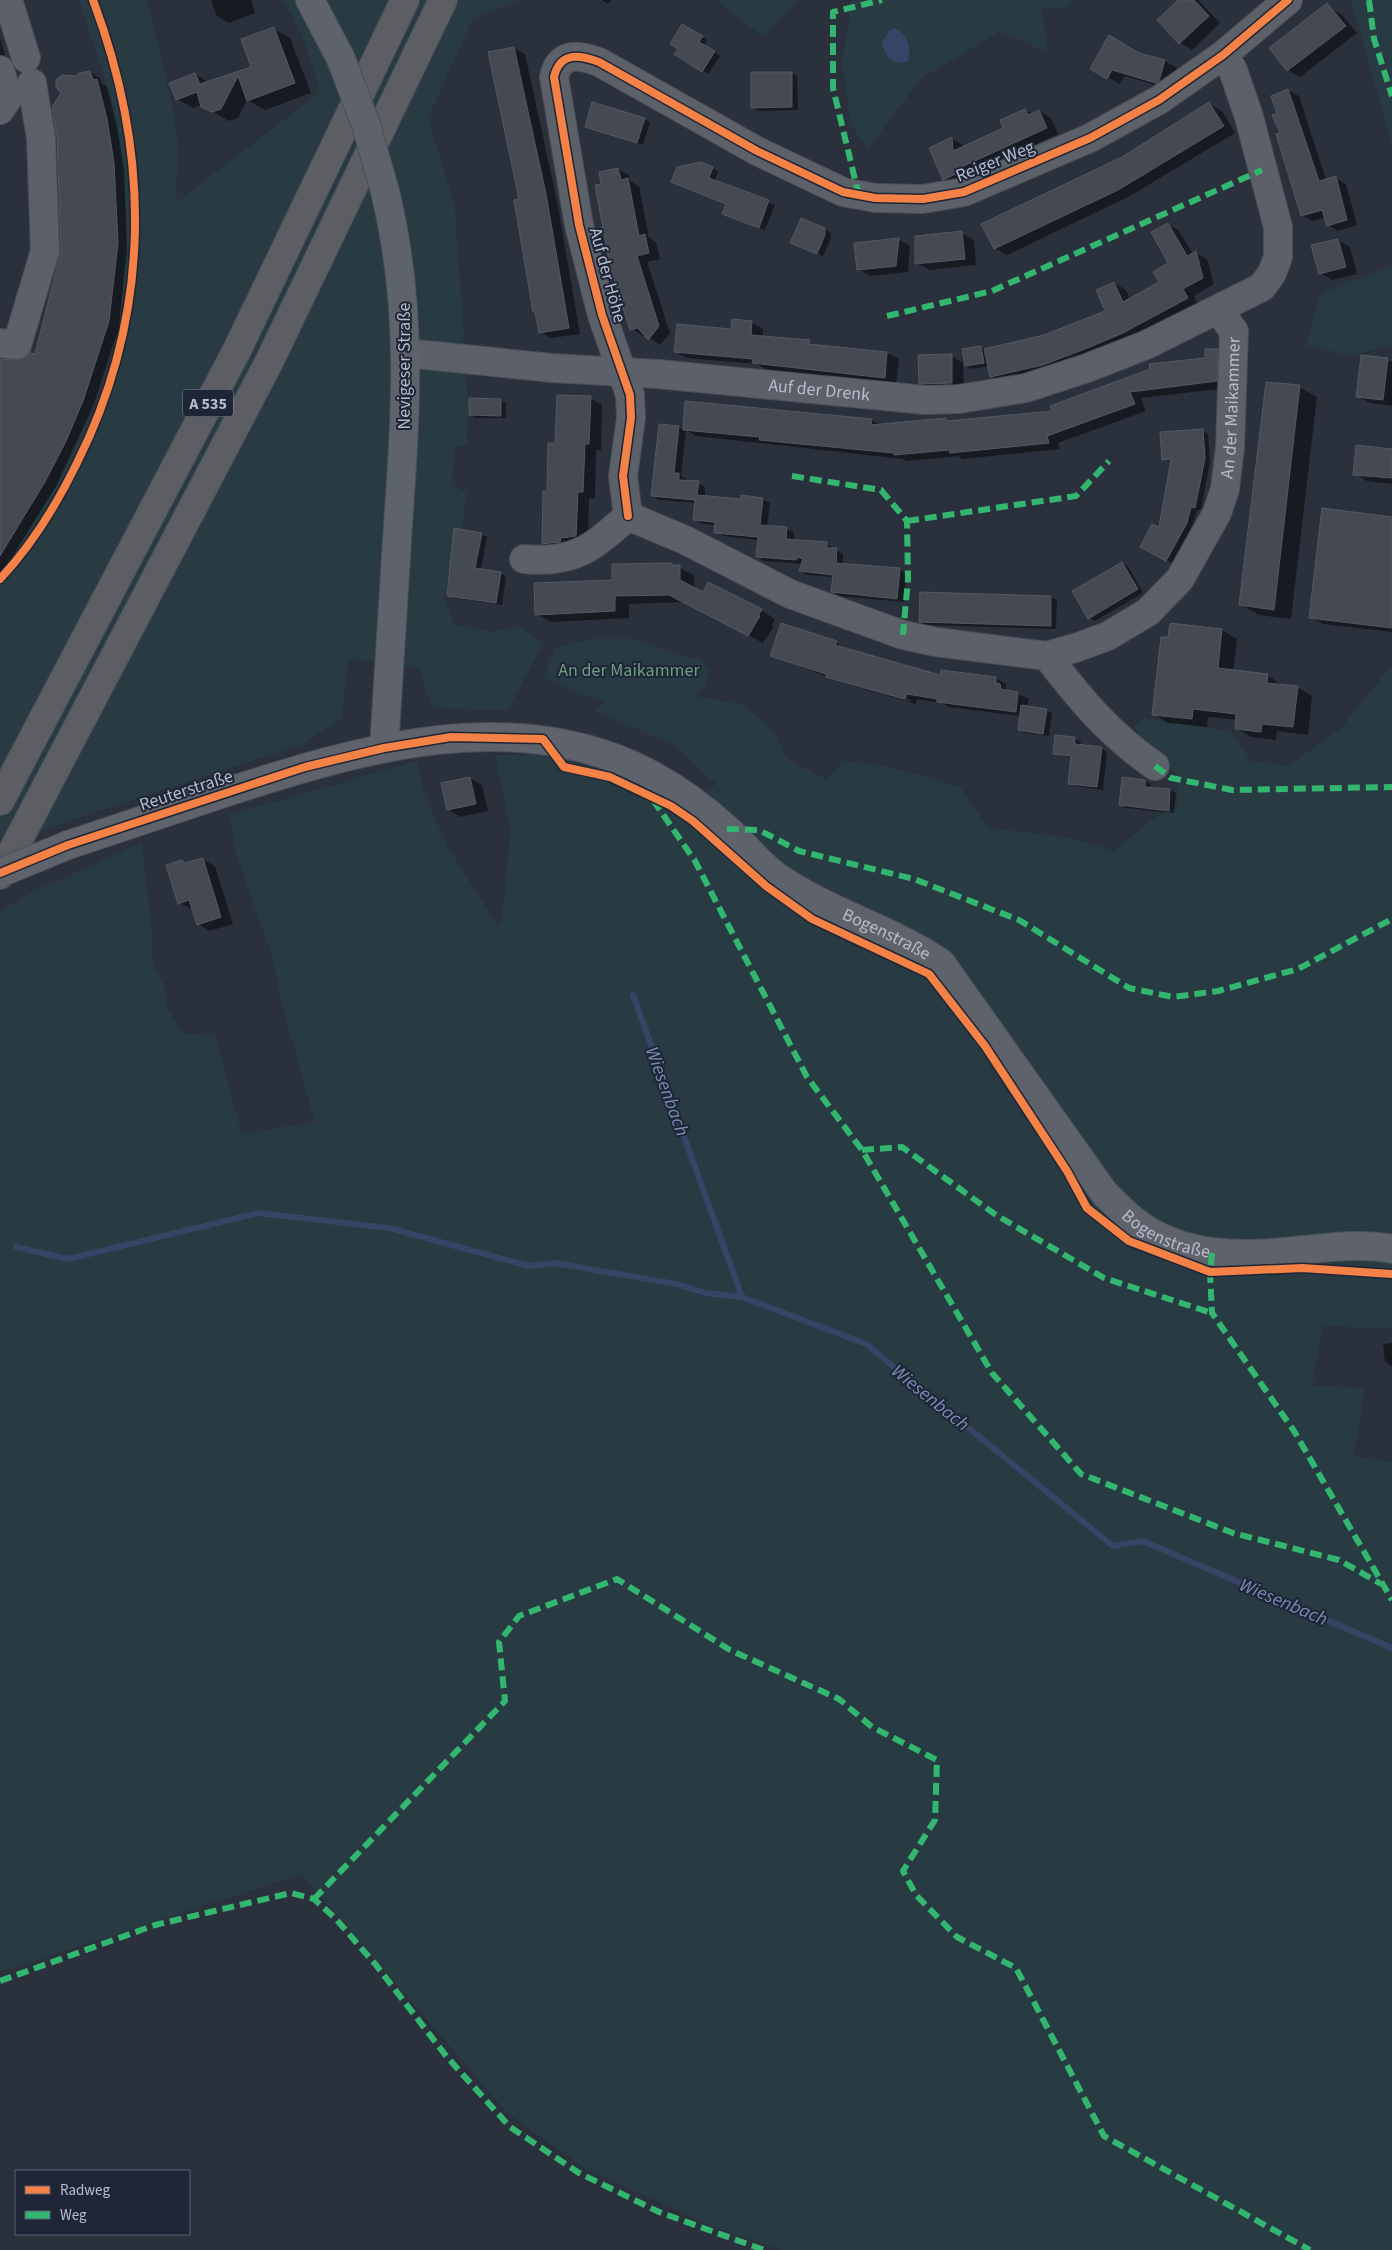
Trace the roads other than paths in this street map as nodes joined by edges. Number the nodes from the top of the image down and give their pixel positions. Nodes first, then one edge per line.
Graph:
1 (8, 0) edge
2 (310, 0) edge
3 (404, 0) edge
4 (443, 0) edge
5 (1288, 0) edge
6 (580, 55) joint
7 (1223, 56) junction
8 (0, 70) edge
9 (0, 110) edge
10 (1218, 310) junction
11 (0, 343) edge
12 (406, 352) junction
13 (621, 373) junction
14 (628, 516) junction
15 (524, 559) dead end
16 (1048, 656) junction
17 (384, 748) junction
18 (1155, 766) dead end
19 (0, 801) edge
20 (0, 874) edge
21 (1392, 1249) edge

1 - 11 street
2 - 12 main road, Nevigeser Straße, bridge
3 - 19 highway, A 535
4 - 20 highway, A 535
5 - 7 street, Reiger Weg
6 - 7 street, Reiger Weg
6 - 13 street, Auf der Höhe
7 - 10 street
8 - 9 street
10 - 13 street, Auf der Drenk
10 - 16 street, An der Maikammer
12 - 13 street, Auf der Drenk
12 - 17 main road, Nevigeser Straße
13 - 14 street, Auf der Höhe
14 - 15 street
14 - 16 street, An der Maikammer
16 - 18 street
17 - 20 main road, Reuterstraße, bridge
17 - 21 main road, Bogenstraße

